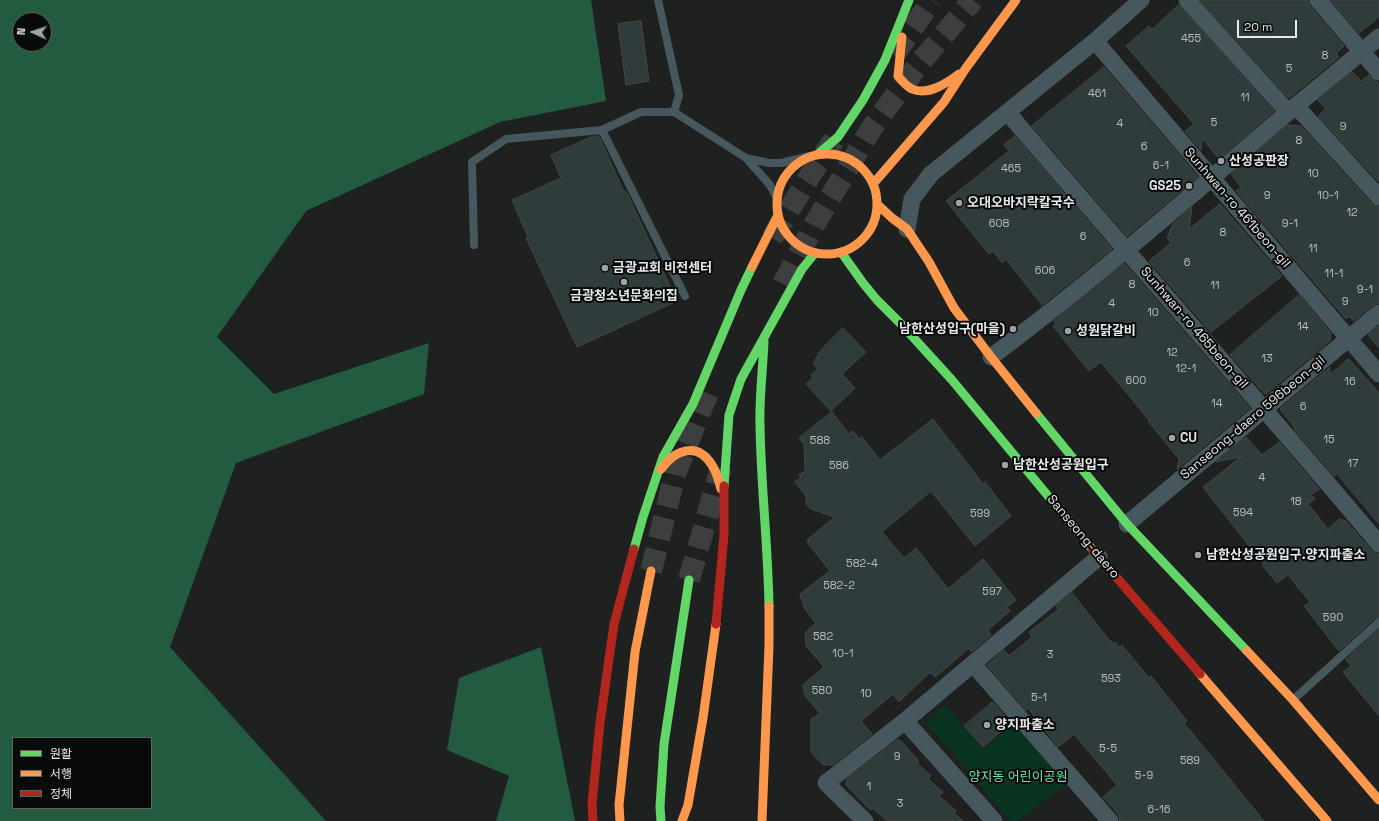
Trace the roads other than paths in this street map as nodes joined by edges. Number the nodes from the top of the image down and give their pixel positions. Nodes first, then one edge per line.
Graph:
1 (658, 0) edge
2 (1016, 0) edge
3 (1141, 0) edge
4 (1187, 0) edge
5 (1318, 0) edge
6 (908, 1) edge
7 (1379, 37) edge
8 (1095, 41) junction
9 (1361, 52) junction
10 (966, 68) junction
11 (1379, 72) edge
12 (1292, 109) junction
13 (674, 112) junction
14 (1008, 113) junction
15 (602, 130) junction
16 (814, 155) junction
17 (746, 158) junction
18 (1212, 178) junction
19 (874, 184) junction
20 (1379, 197) edge
21 (777, 199) junction
22 (877, 204) junction
23 (778, 215) junction
24 (907, 229) junction
25 (474, 245) dead end
26 (1126, 251) junction
27 (841, 252) junction
28 (815, 253) junction
29 (685, 296) dead end
30 (1379, 313) edge
31 (764, 336) junction
32 (1348, 338) junction
33 (992, 356) junction
34 (1379, 374) edge
35 (1265, 409) junction
36 (658, 474) junction
37 (724, 498) junction
38 (1127, 524) junction
39 (1379, 544) edge
40 (1099, 557) junction
41 (651, 571) tunnel mouth
42 (689, 580) tunnel mouth
43 (1379, 622) edge
44 (973, 664) junction
45 (1293, 700) junction
46 (905, 721) junction
47 (1379, 800) edge
48 (592, 821) edge
49 (620, 821) edge
50 (661, 821) edge
51 (682, 821) edge
52 (762, 821) edge
53 (864, 821) edge
54 (994, 821) edge
55 (1110, 821) edge
56 (1327, 821) edge

1 - 13 lane
2 - 10 main road
3 - 8 street
4 - 12 street
5 - 9 street
6 - 10 main road
6 - 16 main road
7 - 9 street
8 - 14 street
8 - 18 street, Sunhwan-ro 461beon-gil
9 - 11 street
9 - 12 street
10 - 19 main road
12 - 18 street
12 - 20 street
13 - 15 lane
13 - 17 lane
14 - 24 street
14 - 26 street, Sunhwan-ro 465beon-gil
15 - 25 lane
15 - 29 lane
16 - 17 lane
16 - 19 main road
16 - 21 main road
17 - 21 lane
18 - 26 street
18 - 32 street, Sunhwan-ro 461beon-gil
19 - 22 main road
21 - 23 main road
22 - 24 main road
22 - 27 main road
23 - 28 main road
23 - 36 main road
24 - 33 main road
26 - 33 street
26 - 35 street, Sunhwan-ro 465beon-gil
27 - 28 main road
27 - 40 main road, Sanseong-daero
28 - 31 main road
30 - 32 street, Sanseong-daero 596beon-gil
31 - 37 main road
31 - 52 main road
32 - 34 street, Sunhwan-ro 461beon-gil
32 - 35 street, Sanseong-daero 596beon-gil
33 - 38 main road
35 - 38 street, Sanseong-daero 596beon-gil
35 - 39 street, Sunhwan-ro 465beon-gil
36 - 37 main road
36 - 48 main road
37 - 51 main road
38 - 45 main road
40 - 44 street
40 - 56 main road, Sanseong-daero
41 - 49 main road
42 - 50 main road
43 - 45 lane
44 - 46 street
44 - 55 street
45 - 47 main road
46 - 53 street
46 - 54 street

